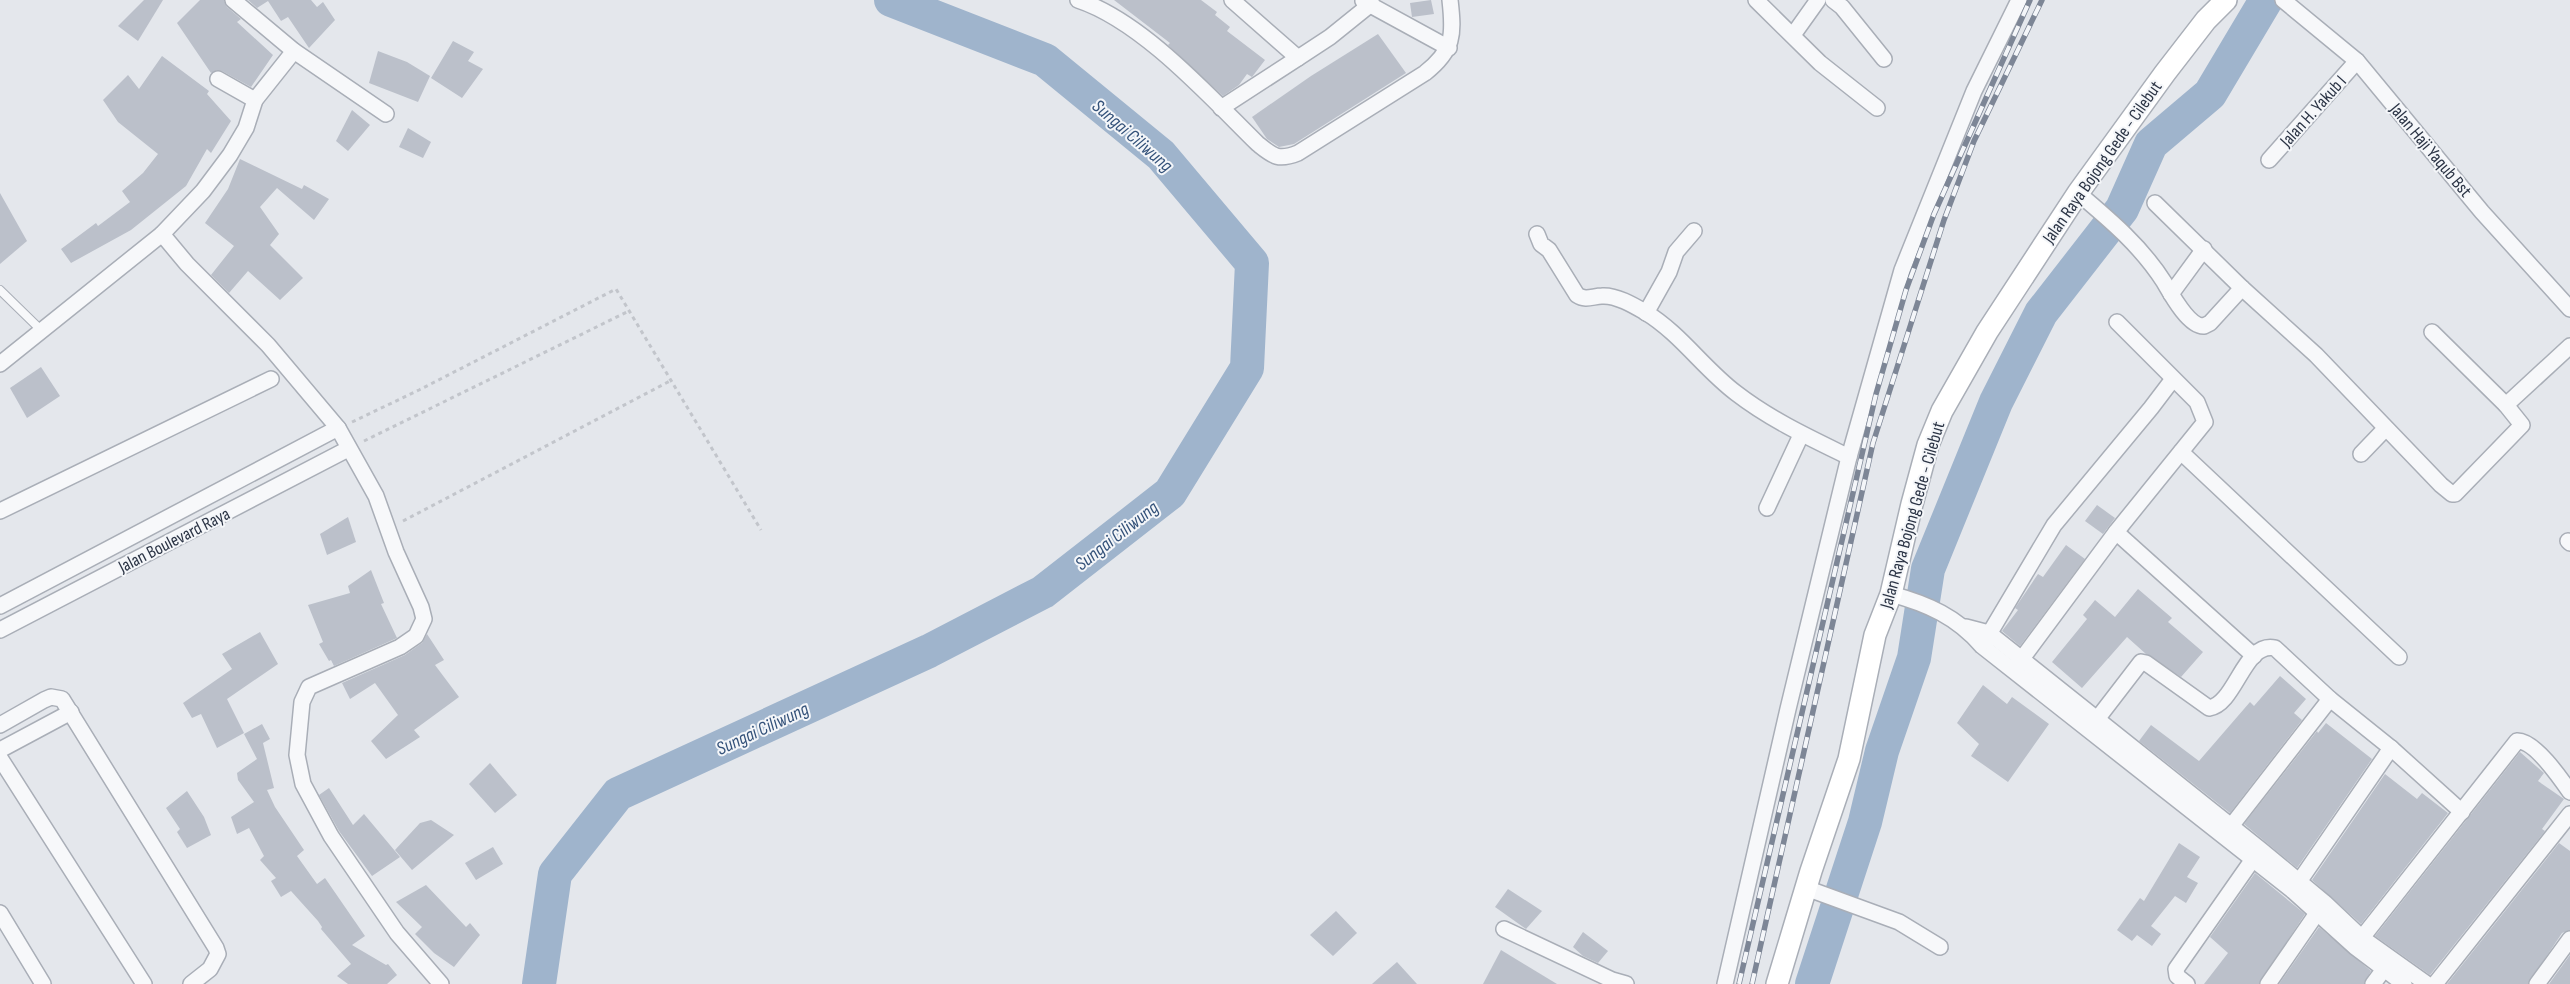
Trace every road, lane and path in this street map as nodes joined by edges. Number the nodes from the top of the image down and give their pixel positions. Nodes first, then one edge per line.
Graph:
1 (233, 0) edge
2 (1232, 0) edge
3 (1450, 0) edge
4 (1756, 0) edge
5 (1818, 0) edge
6 (1833, 0) edge
7 (2019, 0) edge
8 (2226, 0) edge
9 (1081, 1) edge
10 (1368, 1) edge
11 (2286, 2) edge
12 (1793, 35) junction
13 (1449, 48) junction
14 (294, 51) junction
15 (1298, 58) junction
16 (1884, 59) dead end
17 (2357, 62) junction
18 (218, 79) dead end
19 (255, 100) junction
20 (1221, 108) junction
21 (1877, 108) dead end
22 (386, 114) dead end
23 (2269, 160) dead end
24 (2078, 193) junction
25 (2155, 203) dead end
26 (1694, 231) dead end
27 (162, 234) junction
28 (1538, 234) dead end
29 (2204, 249) junction
30 (2242, 288) junction
31 (0, 290) edge
32 (2171, 294) junction
33 (2570, 309) edge
34 (629, 311) junction
35 (1646, 312) junction
36 (2116, 322) dead end
37 (41, 330) junction
38 (2432, 332) dead end
39 (2570, 346) edge
40 (0, 364) edge
41 (2173, 378) junction
42 (271, 379) dead end
43 (670, 381) junction
44 (2506, 405) junction
45 (338, 428) junction
46 (2385, 429) junction
47 (1802, 435) junction
48 (348, 449) junction
49 (2181, 452) junction
50 (2361, 454) dead end
51 (1849, 457) junction
52 (1767, 508) dead end
53 (0, 511) edge
54 (388, 528) junction
55 (761, 530) dead end
56 (2116, 532) junction
57 (1896, 595) junction
58 (0, 606) edge
59 (2, 624) edge
60 (1985, 640) junction
61 (2254, 656) junction
62 (2399, 657) dead end
63 (2017, 664) junction
64 (2330, 699) junction
65 (71, 712) junction
66 (0, 725) edge
67 (2092, 726) junction
68 (2391, 748) junction
69 (0, 750) edge
70 (0, 758) edge
71 (2570, 792) edge
72 (2462, 812) junction
73 (2570, 814) edge
74 (2226, 832) junction
75 (2256, 854) junction
76 (2296, 886) junction
77 (1806, 888) junction
78 (2322, 908) junction
79 (0, 913) edge
80 (1504, 929) dead end
81 (2570, 939) edge
82 (2358, 942) junction
83 (1940, 947) dead end
84 (2388, 964) junction
85 (43, 984) edge
86 (144, 984) edge
87 (191, 984) edge
88 (441, 984) edge
89 (1626, 984) edge
90 (1724, 984) edge
91 (1777, 984) edge
92 (2187, 984) edge
93 (2268, 984) edge
94 (2373, 984) edge
95 (2404, 984) edge
96 (2427, 984) edge
97 (2436, 984) edge
98 (2537, 984) edge

1 - 14 street
2 - 15 street
3 - 13 street
4 - 12 street
5 - 12 street
6 - 16 street
7 - 51 street
8 - 24 main road, Jalan Raya Bojong Gede - Cilebut
9 - 20 street
10 - 13 street
10 - 15 street
11 - 17 street, Jalan Haji Yaqub Bst
12 - 21 street
13 - 20 street
14 - 19 street
14 - 22 street
15 - 20 street
17 - 23 street, Jalan H. Yakub I
17 - 33 street, Jalan Haji Yaqub Bst
18 - 19 street
19 - 27 street
24 - 32 street
24 - 57 main road, Jalan Raya Bojong Gede - Cilebut
25 - 29 street
26 - 35 street
27 - 37 street
27 - 45 street
28 - 35 street
29 - 30 street
29 - 32 street
30 - 32 street
30 - 46 street
31 - 37 lane
34 - 43 path
34 - 45 path
34 - 48 path
35 - 47 street
36 - 41 street
37 - 40 street
38 - 44 street
39 - 44 street
41 - 49 street
41 - 60 street
42 - 53 street
43 - 54 path
43 - 55 path
44 - 46 street
45 - 48 street
45 - 58 street, Jalan Boulevard Raya
46 - 50 street
47 - 51 street
47 - 52 street
48 - 54 street
48 - 59 street, Jalan Boulevard Raya
49 - 56 street
49 - 62 street
51 - 90 street
54 - 88 street
56 - 61 street
56 - 63 street
57 - 60 street
57 - 77 main road, Jalan Raya Bojong Gede - Cilebut
60 - 63 street
61 - 64 street
61 - 67 street
63 - 67 street
64 - 68 street
64 - 74 street
65 - 66 street
65 - 69 street
65 - 87 street
67 - 74 street
68 - 72 street
68 - 76 street
70 - 86 street
71 - 72 street
72 - 82 street
73 - 97 street
74 - 75 street
75 - 76 street
75 - 92 street
76 - 78 street
77 - 83 street
77 - 91 main road, Jalan Raya Bojong Gede - Cilebut
78 - 82 street
78 - 93 street
79 - 85 street
80 - 89 street
81 - 98 street
82 - 84 street
84 - 94 street
84 - 95 street
84 - 96 street

